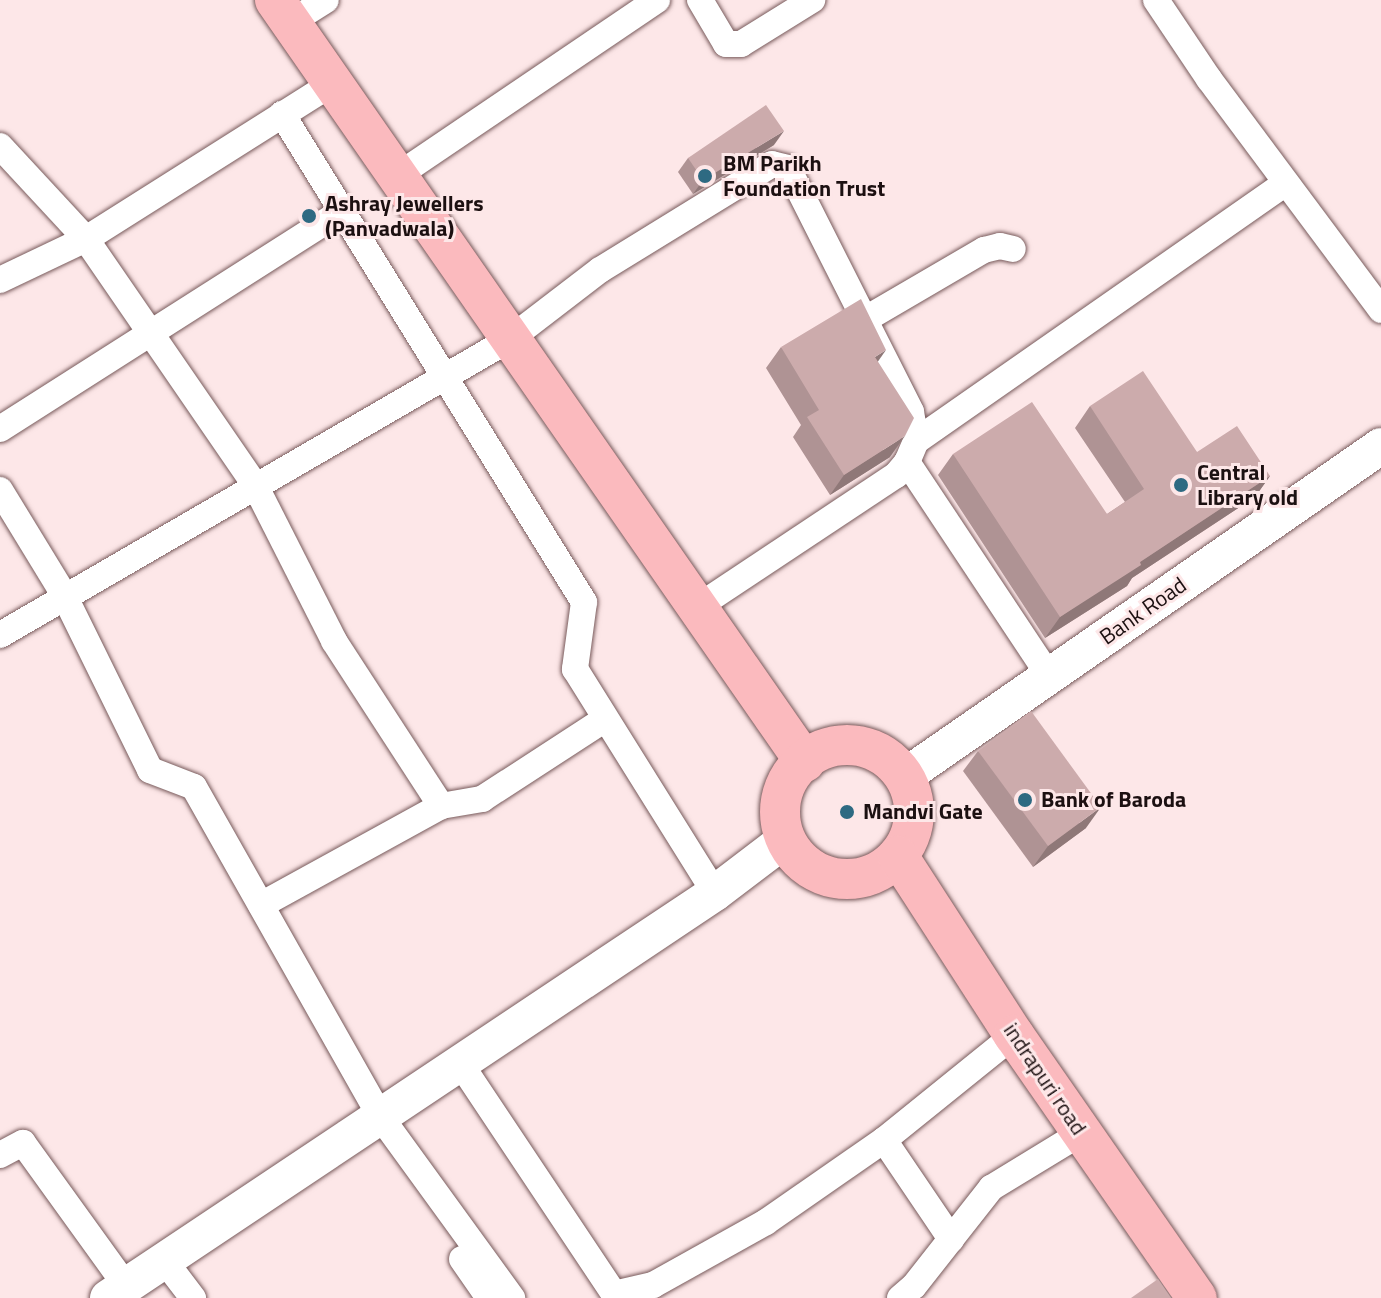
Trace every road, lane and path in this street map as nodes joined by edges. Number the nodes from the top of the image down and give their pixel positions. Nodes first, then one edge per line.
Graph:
1 (326, 0) edge
2 (657, 0) edge
3 (700, 0) edge
4 (812, 0) edge
5 (1156, 0) edge
6 (283, 11) edge
7 (333, 83) junction
8 (282, 114) junction
9 (0, 146) edge
10 (397, 176) junction
11 (1286, 183) junction
12 (342, 211) junction
13 (86, 239) junction
14 (1013, 249) dead end
15 (0, 280) edge
16 (1381, 310) edge
17 (864, 320) junction
18 (151, 333) junction
19 (510, 339) junction
20 (446, 376) junction
21 (0, 429) edge
22 (1381, 446) edge
23 (912, 452) junction
24 (255, 485) junction
25 (0, 490) edge
26 (64, 595) junction
27 (697, 607) junction
28 (0, 635) edge
29 (1049, 676) junction
30 (605, 719) junction
31 (805, 762) junction
32 (905, 776) junction
33 (441, 806) junction
34 (786, 839) junction
35 (888, 863) junction
36 (715, 893) junction
37 (261, 905) junction
38 (1004, 1044) junction
39 (460, 1063) junction
40 (375, 1120) junction
41 (884, 1140) junction
42 (1070, 1140) junction
43 (0, 1155) edge
44 (951, 1239) junction
45 (164, 1260) junction
46 (117, 1292) edge
47 (614, 1296) edge
48 (193, 1298) edge
49 (489, 1298) edge
50 (512, 1298) edge
51 (900, 1298) edge
52 (1163, 1298) edge
53 (1197, 1298) edge

1 - 6 street
2 - 10 street
3 - 4 street
5 - 11 street
6 - 7 main road
7 - 8 street
7 - 10 main road
8 - 12 street
8 - 13 street
9 - 13 street
10 - 19 main road
11 - 16 street
11 - 23 street
12 - 18 street
12 - 20 street
13 - 15 street
13 - 18 street
14 - 17 street
17 - 19 street
17 - 23 street
18 - 21 street
18 - 24 street
19 - 20 street
19 - 27 main road
20 - 24 street
20 - 30 street
22 - 29 main road, Bank Road
23 - 27 street
23 - 29 street
24 - 26 street
24 - 33 street
25 - 26 street
26 - 28 street
26 - 37 street
27 - 31 main road
29 - 32 main road, Bank Road
30 - 33 street
30 - 36 street
31 - 32 main road
31 - 34 main road
32 - 35 main road
33 - 37 street
34 - 35 main road
34 - 36 main road
35 - 38 main road, indrapuri road
36 - 39 main road
37 - 40 street
38 - 41 street
38 - 42 main road, indrapuri road
39 - 40 main road
39 - 47 street
40 - 45 main road
40 - 49 street
40 - 50 street
41 - 44 street
41 - 47 street
42 - 44 street
42 - 52 main road
42 - 53 main road, indrapuri road
43 - 46 street
44 - 51 street
45 - 46 main road
45 - 48 street

